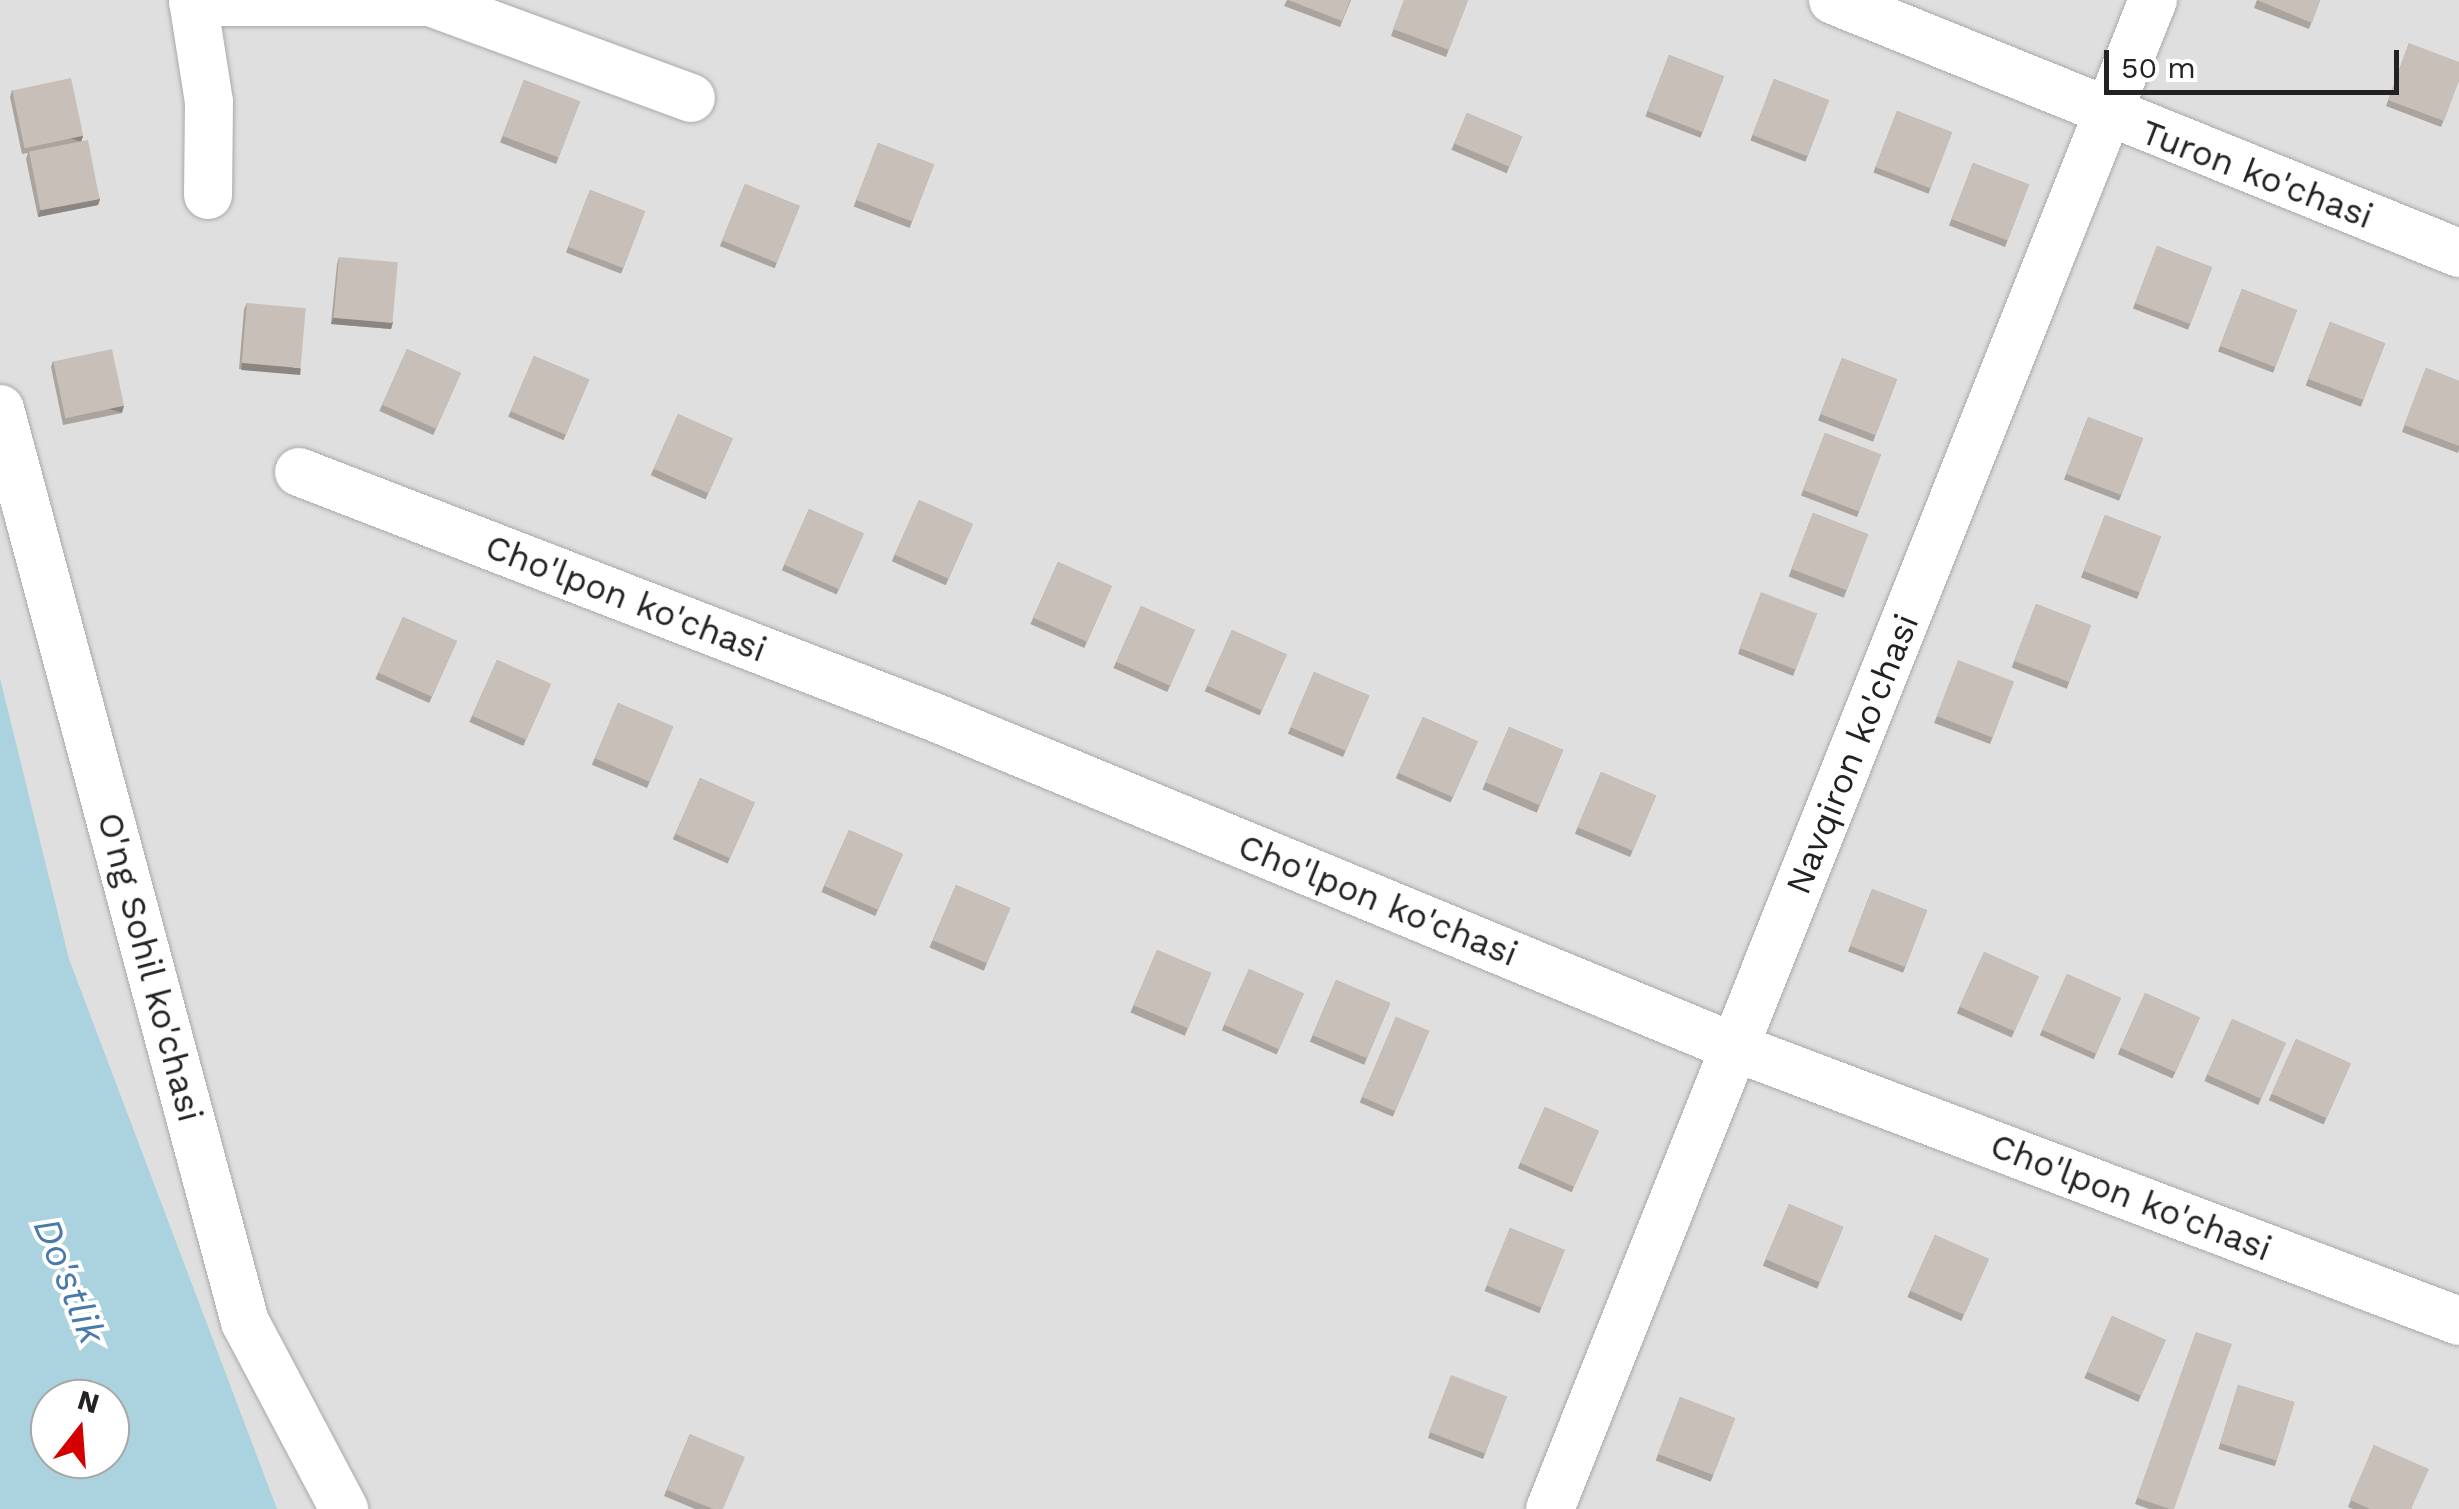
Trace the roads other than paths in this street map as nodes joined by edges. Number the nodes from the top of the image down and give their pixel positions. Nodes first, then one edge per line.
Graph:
1 (1834, 0) edge
2 (2154, 0) edge
3 (193, 1) edge
4 (690, 98) dead end
5 (2108, 116) junction
6 (208, 195) dead end
7 (2459, 253) edge
8 (0, 409) edge
9 (299, 472) dead end
10 (1734, 1046) junction
11 (2459, 1321) edge
12 (344, 1509) edge
13 (1550, 1509) edge

1 - 5 street, Turon ko'chasi
2 - 5 street, Navqiron ko'chasi
3 - 4 street
3 - 6 street
5 - 7 street, Turon ko'chasi
5 - 10 street, Navqiron ko'chasi
8 - 12 street, O'ng Sohil ko'chasi
9 - 10 street, Cho'lpon ko'chasi
10 - 11 street, Cho'lpon ko'chasi
10 - 13 street, Navqiron ko'chasi

